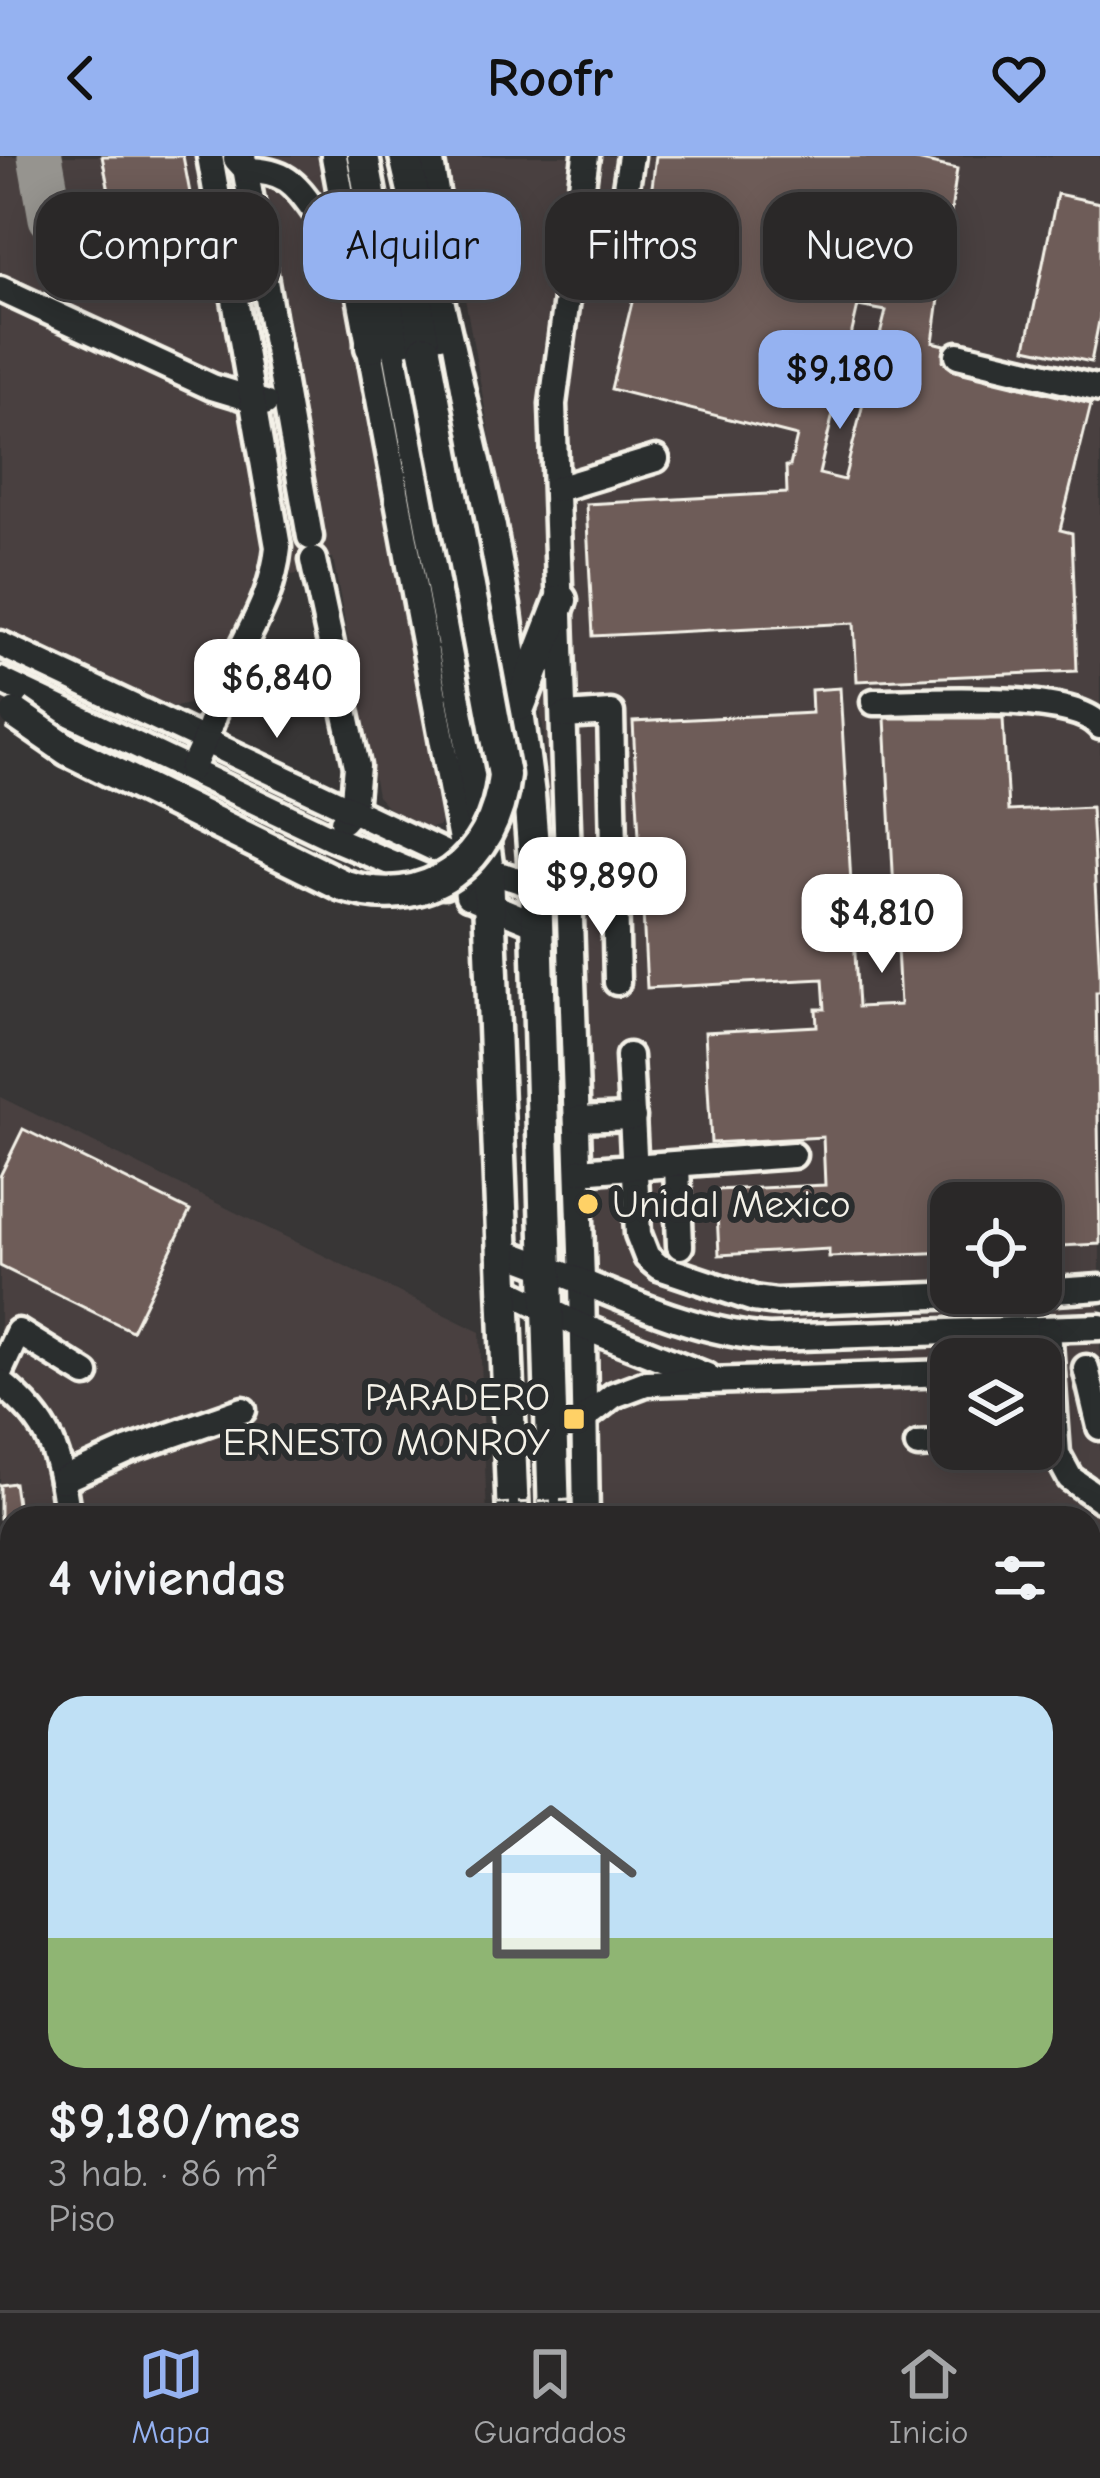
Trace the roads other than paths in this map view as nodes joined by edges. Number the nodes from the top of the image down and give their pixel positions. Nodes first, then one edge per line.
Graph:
1 (334, 156) edge
2 (363, 156) edge
3 (392, 156) edge
4 (405, 156) edge
5 (430, 156) edge
6 (586, 156) edge
7 (631, 156) edge
8 (244, 163) edge
9 (212, 165) edge
10 (370, 192) edge
11 (581, 192) edge
12 (625, 192) edge
13 (303, 197) edge
14 (0, 290) edge
15 (371, 300) edge
16 (390, 300) edge
17 (567, 300) edge
18 (441, 314) junction
19 (371, 346) junction
20 (958, 355) dead end
21 (1100, 389) edge
22 (254, 400) junction
23 (290, 412) junction
24 (656, 458) dead end
25 (556, 489) junction
26 (561, 600) junction
27 (0, 644) edge
28 (0, 680) edge
29 (874, 702) dead end
30 (8, 707) edge
31 (518, 710) junction
32 (564, 716) junction
33 (1100, 726) edge
34 (207, 741) junction
35 (190, 769) junction
36 (353, 809) junction
37 (330, 837) junction
38 (478, 884) junction
39 (536, 886) junction
40 (536, 924) junction
41 (617, 982) dead end
42 (629, 1056) dead end
43 (633, 1118) junction
44 (577, 1119) junction
45 (793, 1155) dead end
46 (677, 1166) junction
47 (635, 1168) junction
48 (579, 1171) junction
49 (680, 1246) dead end
50 (502, 1251) junction
51 (544, 1265) junction
52 (582, 1281) junction
53 (502, 1287) junction
54 (1100, 1288) edge
55 (1062, 1291) edge
56 (930, 1296) edge
57 (546, 1307) junction
58 (581, 1326) junction
59 (9, 1327) edge
60 (1100, 1327) edge
61 (1048, 1329) junction
62 (1048, 1338) edge
63 (1093, 1368) edge
64 (1062, 1369) edge
65 (0, 1371) edge
66 (86, 1373) dead end
67 (930, 1373) edge
68 (715, 1379) junction
69 (0, 1382) edge
70 (243, 1410) dead end
71 (582, 1420) junction
72 (1100, 1427) edge
73 (930, 1444) edge
74 (918, 1445) dead end
75 (1062, 1463) edge
76 (62, 1480) junction
77 (1100, 1499) edge
78 (66, 1506) edge
79 (505, 1506) edge
80 (569, 1506) edge
81 (571, 1506) edge

1 - 19 street
2 - 10 main road
3 - 30 main road, bridge
4 - 18 main road
5 - 18 street
6 - 11 street
7 - 12 street
8 - 9 street
8 - 13 street
8 - 23 street
9 - 22 street
14 - 22 street
15 - 19 main road
16 - 38 main road
17 - 25 street
18 - 31 main road
19 - 38 street
20 - 21 street
22 - 23 street
22 - 34 street
23 - 36 street
24 - 25 street
25 - 26 street
26 - 31 main road
26 - 32 street
27 - 34 street
28 - 35 street
29 - 33 street
31 - 39 main road
32 - 41 street
32 - 44 street
34 - 35 street
34 - 36 street
35 - 37 street
36 - 37 street
36 - 38 street
37 - 38 street
38 - 39 street
38 - 40 street
38 - 50 main road
39 - 40 main road
40 - 51 main road
42 - 43 street
43 - 44 street
43 - 47 street
44 - 48 street
45 - 46 street
46 - 47 street
46 - 49 street
47 - 48 street
47 - 56 street
48 - 52 street
50 - 51 street
50 - 53 main road
51 - 52 street
51 - 57 main road
52 - 58 street
52 - 61 street
53 - 57 street
53 - 79 main road
54 - 55 street
57 - 58 street
57 - 80 main road
58 - 68 street
58 - 71 street
59 - 65 street
59 - 66 street
60 - 61 street
61 - 62 street
63 - 64 street
63 - 72 street
67 - 68 street
68 - 71 street
69 - 76 street
70 - 76 street
71 - 81 street
73 - 74 street
75 - 77 street
76 - 78 street

